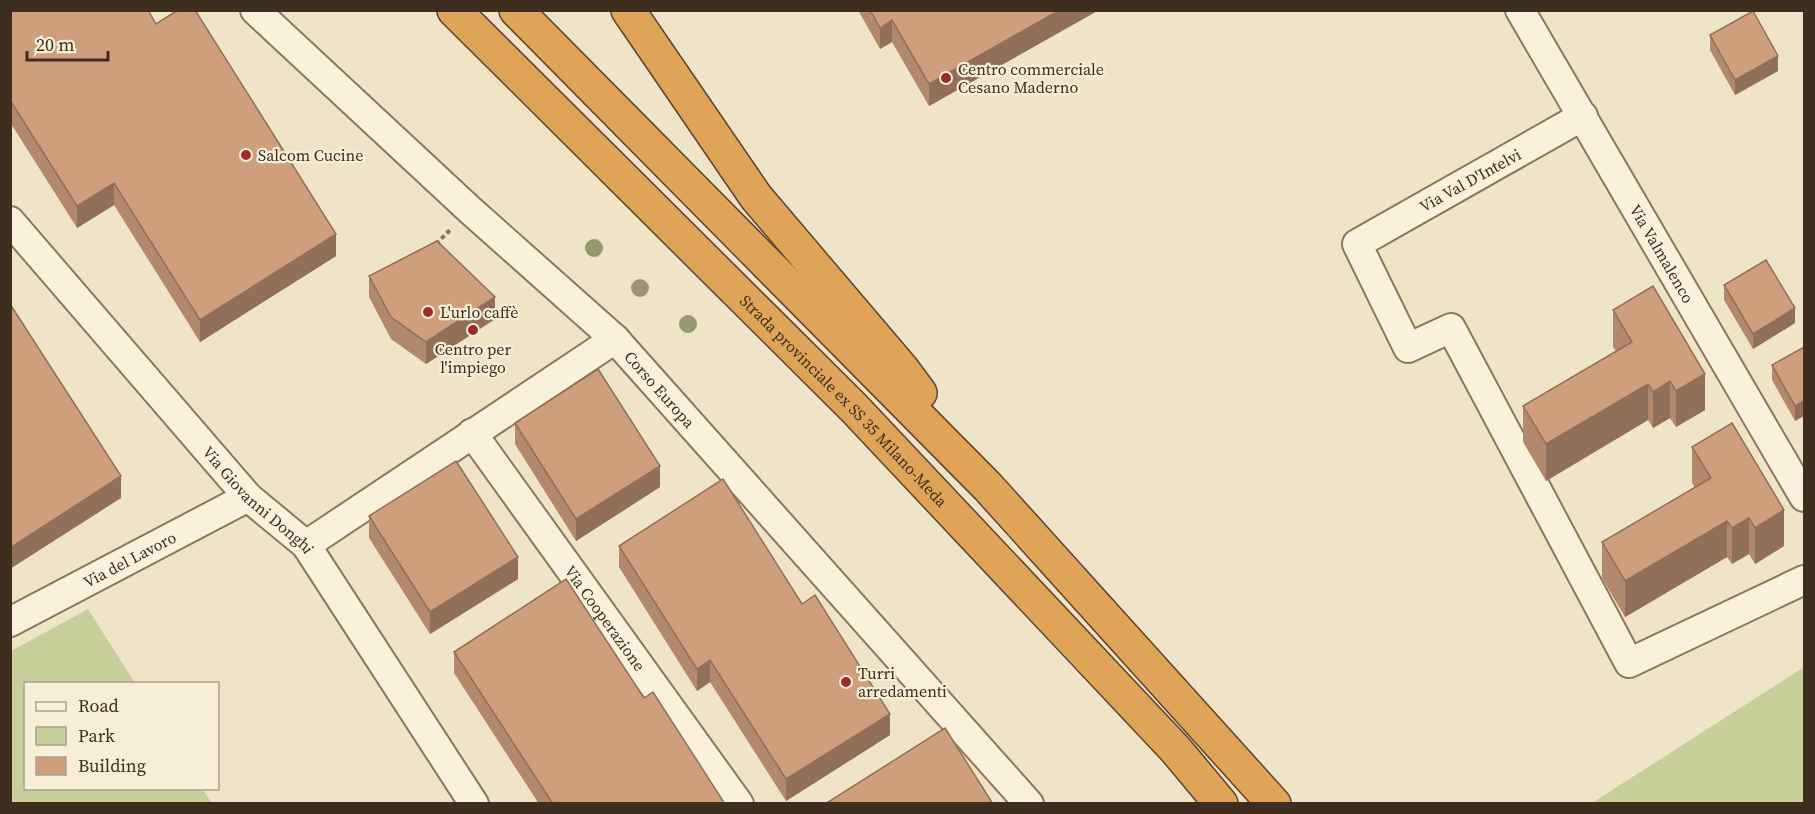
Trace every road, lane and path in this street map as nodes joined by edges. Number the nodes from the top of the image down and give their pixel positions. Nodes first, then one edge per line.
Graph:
1 (255, 10) edge
2 (454, 10) edge
3 (516, 10) edge
4 (628, 10) edge
5 (1520, 10) edge
6 (1583, 116) junction
7 (470, 210) junction
8 (10, 221) edge
9 (431, 248) edge
10 (615, 339) junction
11 (472, 433) junction
12 (988, 486) junction
13 (248, 497) junction
14 (1804, 497) edge
15 (306, 545) junction
16 (1804, 580) edge
17 (10, 622) edge
18 (474, 804) edge
19 (739, 804) edge
20 (1029, 804) edge
21 (1221, 804) edge
22 (1274, 804) edge

1 - 7 street, Corso Europa
2 - 21 highway, Strada provinciale ex SS 35 Milano-Meda
3 - 12 highway
4 - 12 highway
5 - 6 street, Via Valmalenco
6 - 14 street, Via Valmalenco
6 - 16 street, Via Val D'Intelvi
7 - 9 path
7 - 10 street, Corso Europa
8 - 13 street, Via Giovanni Donghi
10 - 11 street
10 - 20 street, Corso Europa
11 - 15 street
11 - 19 street, Via Cooperazione
12 - 22 highway
13 - 15 street, Via Giovanni Donghi
13 - 17 street, Via del Lavoro
15 - 18 street, Via Giovanni Donghi

